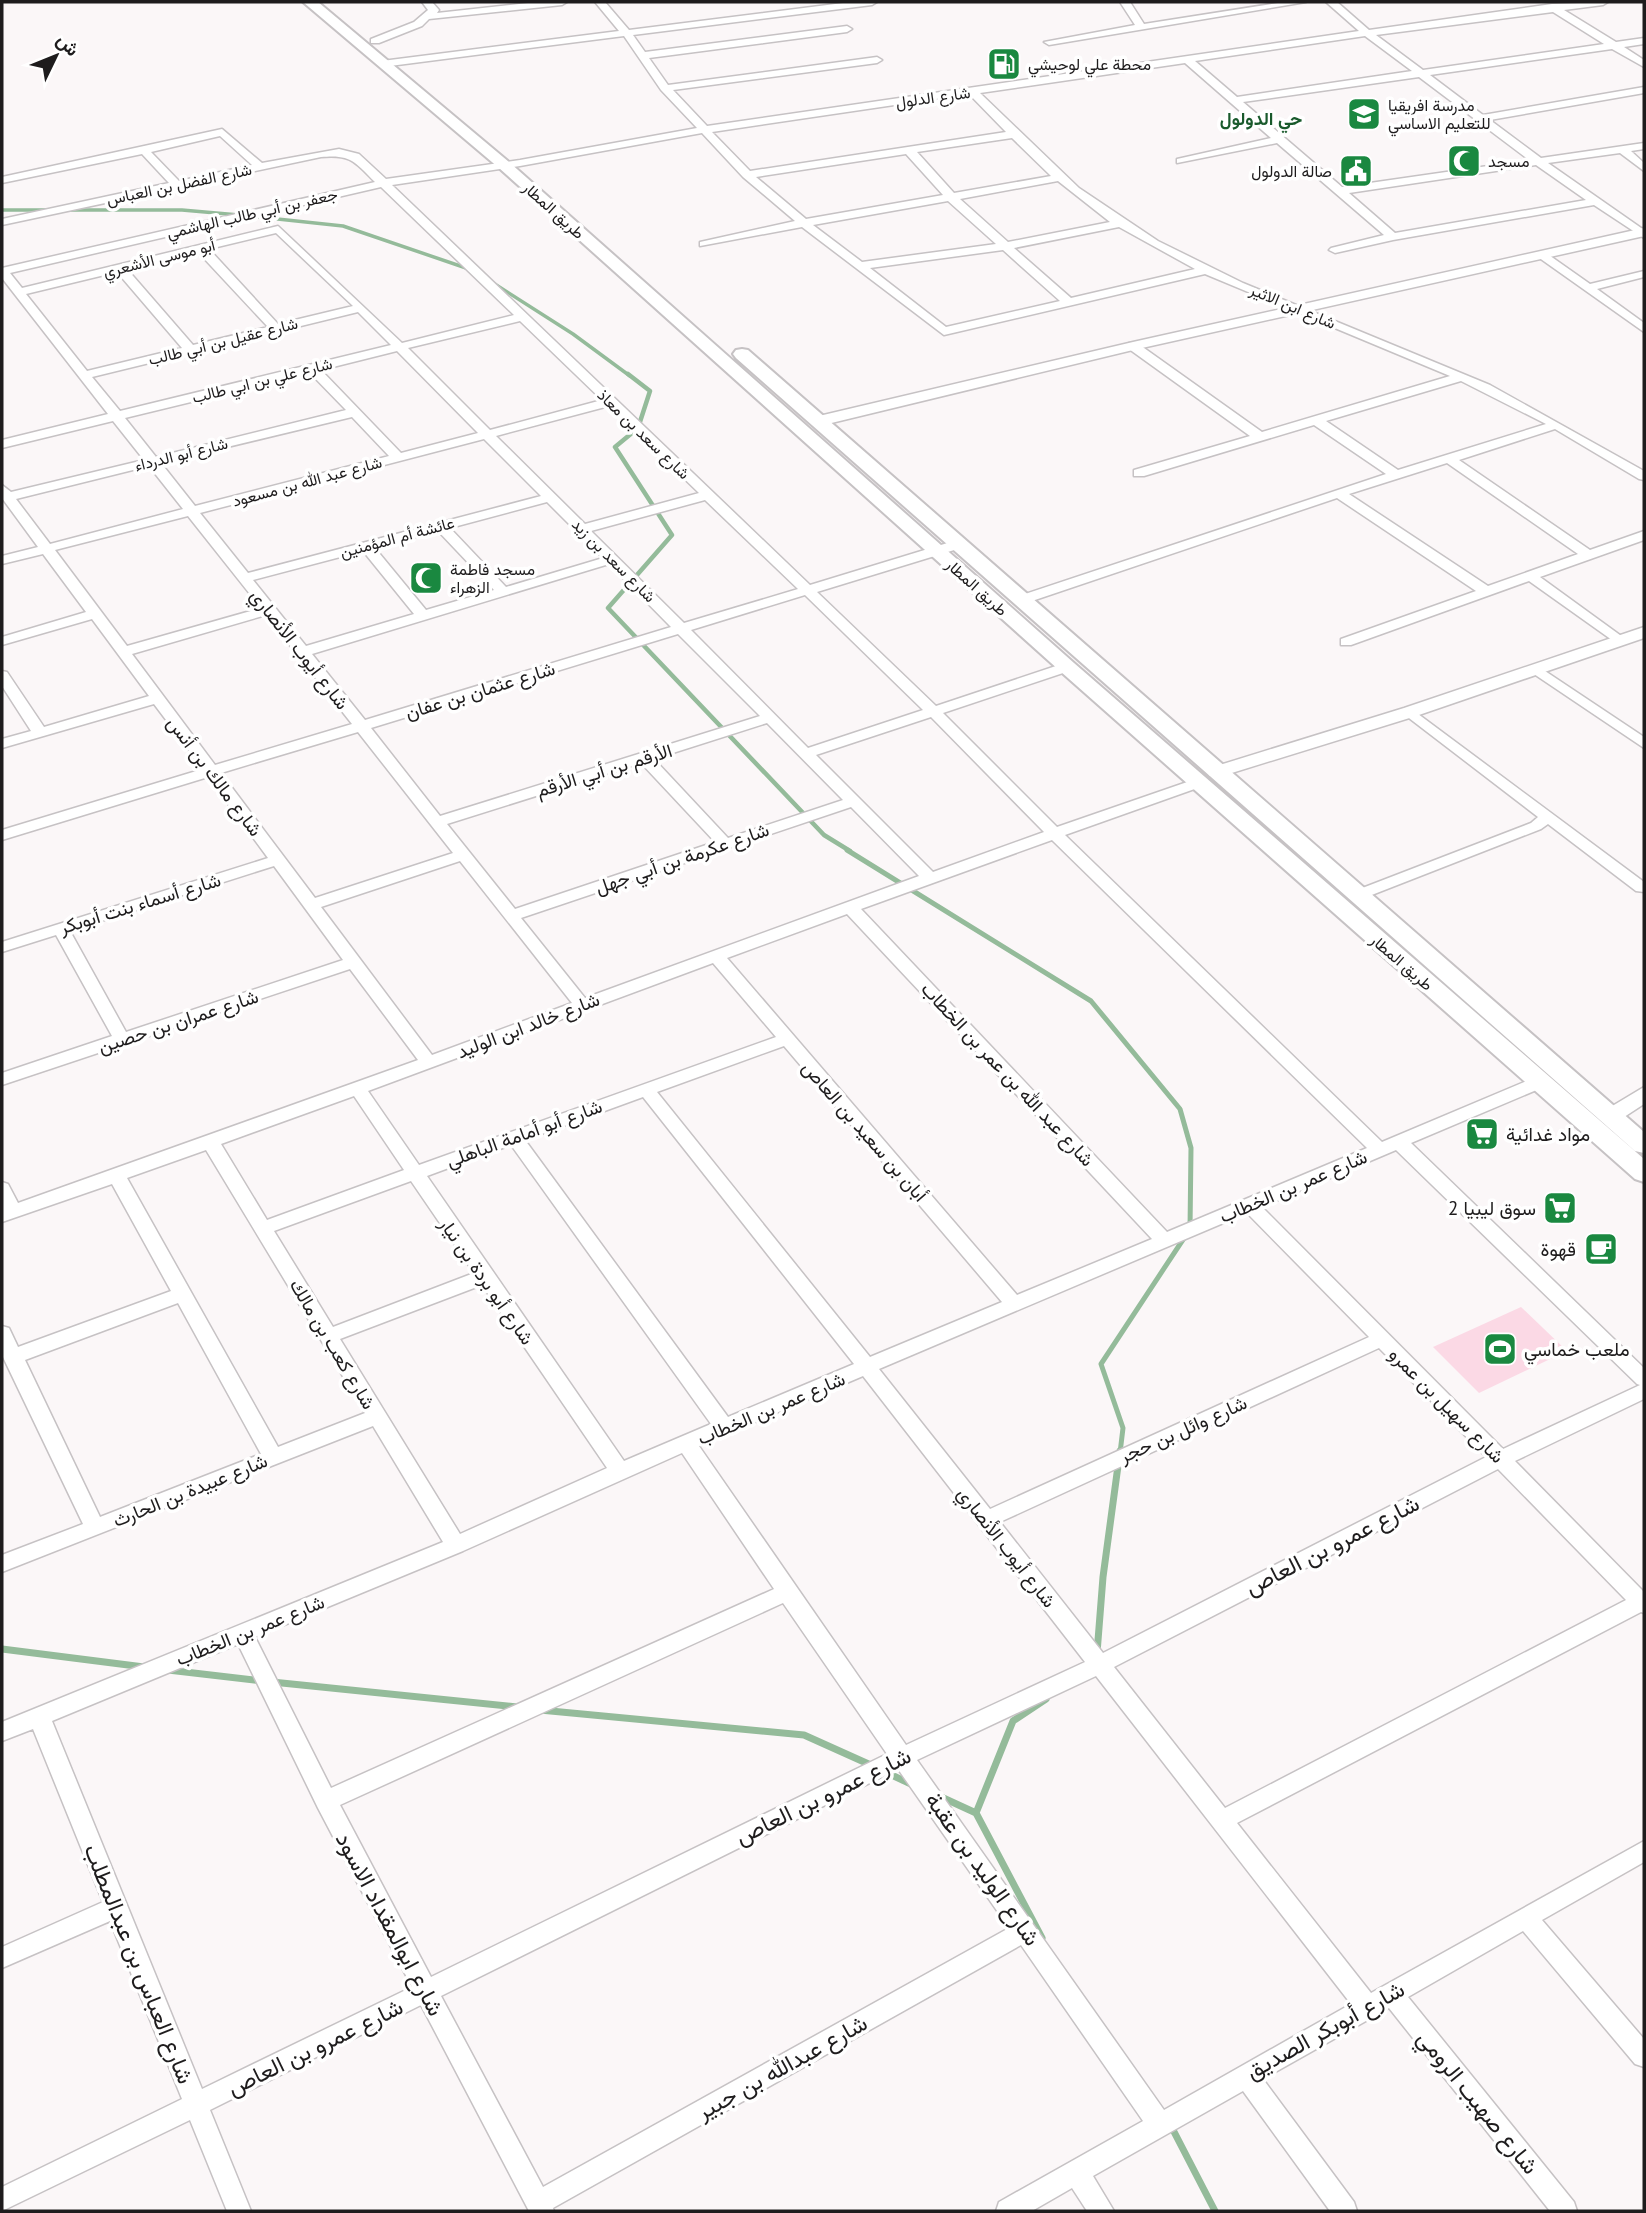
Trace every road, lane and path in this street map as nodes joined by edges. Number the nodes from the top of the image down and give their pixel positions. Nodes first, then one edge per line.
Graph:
1 (310, 2) edge
2 (329, 2) edge
3 (427, 2) edge
4 (562, 2) edge
5 (600, 2) edge
6 (781, 2) edge
7 (872, 2) edge
8 (1125, 2) edge
9 (1301, 2) edge
10 (1331, 2) edge
11 (1545, 2) edge
12 (1603, 2) edge
13 (1556, 9) junction
14 (789, 12) junction
15 (423, 17) junction
16 (1141, 27) junction
17 (349, 28) junction
18 (847, 29) dead end
19 (1367, 33) junction
20 (627, 34) junction
21 (376, 41) junction
22 (1644, 41) edge
23 (1049, 42) dead end
24 (1612, 45) junction
25 (641, 56) junction
26 (877, 60) dead end
27 (1188, 60) junction
28 (391, 63) junction
29 (1644, 64) edge
30 (1423, 73) junction
31 (665, 88) junction
32 (1644, 90) edge
33 (972, 91) junction
34 (1235, 100) junction
35 (1483, 118) junction
36 (703, 130) junction
37 (1014, 134) junction
38 (1280, 139) junction
39 (1644, 146) edge
40 (144, 150) junction
41 (909, 150) junction
42 (1623, 150) junction
43 (355, 156) joint
44 (1181, 161) dead end
45 (1539, 162) junction
46 (512, 164) junction
47 (260, 167) junction
48 (1644, 167) edge
49 (747, 175) junction
50 (1058, 178) junction
51 (2, 180) edge
52 (384, 183) junction
53 (177, 185) junction
54 (1339, 191) junction
55 (951, 197) junction
56 (1594, 202) junction
57 (2, 222) edge
58 (804, 223) junction
59 (1120, 223) junction
60 (1643, 233) edge
61 (1393, 237) junction
62 (294, 244) joint
63 (704, 244) dead end
64 (1006, 246) junction
65 (201, 248) junction
66 (1335, 250) dead end
67 (1542, 255) junction
68 (860, 266) junction
69 (120, 268) junction
70 (1208, 270) junction
71 (2, 271) edge
72 (1644, 274) edge
73 (1588, 288) junction
74 (20, 292) junction
75 (1067, 301) junction
76 (361, 308) junction
77 (1300, 309) junction
78 (522, 317) junction
79 (275, 328) junction
80 (1644, 328) edge
81 (400, 346) junction
82 (1133, 346) junction
83 (190, 349) junction
84 (312, 368) junction
85 (85, 375) junction
86 (1461, 377) junction
87 (611, 402) junction
88 (355, 412) junction
89 (116, 416) junction
90 (819, 421) junction
91 (1317, 421) junction
92 (1556, 425) junction
93 (488, 434) junction
94 (1261, 438) junction
95 (2, 444) edge
96 (398, 458) junction
97 (1448, 458) junction
98 (152, 461) junction
99 (1139, 472) dead end
100 (1396, 475) junction
101 (1644, 476) edge
102 (5, 493) edge
103 (1339, 493) junction
104 (708, 495) junction
105 (551, 497) junction
106 (191, 511) junction
107 (441, 526) junction
108 (583, 529) junction
109 (1644, 535) edge
110 (958, 544) junction
111 (366, 546) junction
112 (46, 549) junction
113 (936, 551) junction
114 (1588, 555) junction
115 (613, 559) junction
116 (2, 560) edge
117 (1529, 575) junction
118 (244, 578) junction
119 (807, 590) junction
120 (1484, 590) junction
121 (503, 592) junction
122 (1021, 600) junction
123 (269, 610) junction
124 (94, 614) junction
125 (423, 616) junction
126 (682, 628) junction
127 (1644, 632) edge
128 (2, 641) edge
129 (1619, 641) junction
130 (1346, 642) dead end
131 (123, 652) junction
132 (302, 652) junction
133 (1067, 667) junction
134 (1536, 669) junction
135 (2, 675) edge
136 (158, 698) junction
137 (933, 711) junction
138 (1410, 712) junction
139 (772, 718) junction
140 (360, 726) junction
141 (40, 733) junction
142 (2, 744) edge
143 (1644, 744) edge
144 (807, 753) junction
145 (644, 757) junction
146 (212, 771) junction
147 (1206, 776) junction
148 (855, 801) junction
149 (1546, 818) junction
150 (436, 822) junction
151 (1054, 833) junction
152 (2, 835) edge
153 (725, 844) junction
154 (462, 855) junction
155 (278, 860) junction
156 (931, 879) junction
157 (1644, 887) edge
158 (1358, 895) junction
159 (311, 905) junction
160 (851, 908) junction
161 (510, 916) junction
162 (60, 928) junction
163 (2, 947) edge
164 (718, 957) junction
165 (354, 962) junction
166 (581, 1004) junction
167 (122, 1039) junction
168 (786, 1039) junction
169 (429, 1063) junction
170 (2, 1079) edge
171 (1540, 1082) junction
172 (357, 1088) junction
173 (645, 1088) junction
174 (1644, 1094) edge
175 (1574, 1097) junction
176 (1612, 1116) junction
177 (514, 1137) junction
178 (1399, 1142) junction
179 (211, 1143) junction
180 (1644, 1146) edge
181 (1380, 1150) junction
182 (1644, 1172) edge
183 (414, 1173) junction
184 (117, 1176) junction
185 (2, 1188) edge
186 (1250, 1205) junction
187 (8, 1214) edge
188 (263, 1228) junction
189 (1164, 1240) junction
190 (484, 1277) junction
191 (182, 1294) junction
192 (1014, 1304) junction
193 (2, 1333) edge
194 (328, 1336) junction
195 (1382, 1339) junction
196 (13, 1357) junction
197 (869, 1367) junction
198 (1644, 1379) edge
199 (1644, 1391) edge
200 (377, 1416) junction
201 (724, 1427) junction
202 (686, 1443) junction
203 (273, 1457) junction
204 (1501, 1459) junction
205 (620, 1471) junction
206 (985, 1520) junction
207 (95, 1528) junction
208 (456, 1545) junction
209 (2, 1564) edge
210 (786, 1593) junction
211 (1643, 1603) edge
212 (243, 1633) junction
213 (1098, 1665) junction
214 (38, 1716) junction
215 (2, 1732) edge
216 (904, 1756) junction
217 (326, 1801) junction
218 (1221, 1821) junction
219 (1644, 1851) edge
220 (116, 1908) junction
221 (1526, 1918) junction
222 (1026, 1931) junction
223 (2, 1958) edge
224 (425, 1993) junction
225 (1391, 1993) junction
226 (1367, 2006) junction
227 (1644, 2056) edge
228 (1246, 2075) junction
229 (197, 2106) junction
230 (1159, 2123) junction
231 (1076, 2173) junction
232 (2, 2200) edge
233 (540, 2207) edge
234 (239, 2211) edge
235 (1008, 2211) edge
236 (1102, 2211) edge
237 (1345, 2211) edge
238 (1565, 2211) edge

1 - 17 highway, طريق المطار
2 - 17 highway, طريق المطار
3 - 15 street
4 - 15 street
5 - 20 street
6 - 14 street
7 - 14 street
8 - 16 street
9 - 16 street
10 - 19 street
11 - 13 street
12 - 13 street, شارع الدلول
13 - 19 street, شارع الدلول
13 - 24 street
14 - 20 street
15 - 21 street
16 - 23 street
17 - 21 highway, طريق المطار
17 - 28 highway, طريق المطار
18 - 25 street
19 - 27 street, شارع الدلول
19 - 30 street
20 - 25 street
20 - 28 street
21 - 28 highway, طريق المطار
22 - 24 street
24 - 29 street
24 - 30 street
25 - 31 street
26 - 31 street
27 - 33 street, شارع الدلول
27 - 34 street
28 - 46 highway, طريق المطار
30 - 34 street
30 - 35 street
31 - 36 street
32 - 35 street
33 - 36 street, شارع الدلول
33 - 37 street, شارع ابن الاثير
34 - 38 street
35 - 45 street
36 - 46 street, شارع الدلول
36 - 49 street
37 - 41 street
37 - 50 street, شارع ابن الاثير
38 - 44 street
38 - 54 street
39 - 42 street
40 - 47 street
40 - 51 street
40 - 53 street
41 - 49 street
41 - 55 street
42 - 45 street
42 - 48 street
43 - 47 street, شارع الفضل بن العباس
43 - 52 street, شارع سعد بن معاذ
45 - 54 street
45 - 56 street
46 - 52 street, جعفر بن أبي طالب الهاشمي
46 - 90 highway, طريق المطار
46 - 113 highway, طريق المطار
47 - 53 street, شارع الفضل بن العباس
49 - 58 street
50 - 55 street
50 - 59 street, شارع ابن الاثير
52 - 71 street, جعفر بن أبي طالب الهاشمي
52 - 78 street, شارع سعد بن معاذ
53 - 57 street, شارع الفضل بن العباس
54 - 61 street
55 - 58 street
55 - 64 street
56 - 60 street
56 - 61 street
58 - 63 street
58 - 68 street
59 - 64 street
59 - 70 street, شارع ابن الاثير
60 - 67 main road
61 - 66 street
62 - 65 street, أبو موسى الأشعري
62 - 76 street, شارع سعد بن زيد
64 - 68 street
64 - 75 street
65 - 69 street, أبو موسى الأشعري
65 - 79 street
67 - 73 street
67 - 77 main road
68 - 75 street
69 - 74 street, أبو موسى الأشعري
69 - 83 street
70 - 75 street
70 - 77 street, شارع ابن الاثير
71 - 74 street, شارع أيوب الأنصاري
72 - 73 street
73 - 80 street
74 - 85 street, شارع أيوب الأنصاري
76 - 79 street, شارع عقيل بن أبي طالب
76 - 81 street, شارع سعد بن زيد
77 - 82 main road
77 - 86 street, شارع ابن الاثير
78 - 81 street, شارع علي بن ابي طالب
78 - 87 street, شارع سعد بن معاذ
79 - 83 street, شارع عقيل بن أبي طالب
81 - 84 street, شارع علي بن ابي طالب
81 - 93 street, شارع سعد بن زيد
82 - 90 main road
82 - 94 street
83 - 85 street, شارع عقيل بن أبي طالب
84 - 88 street
84 - 89 street, شارع علي بن ابي طالب
85 - 89 street, شارع أيوب الأنصاري
86 - 91 street
86 - 92 street, شارع ابن الاثير
87 - 93 street, شارع عبد الله بن مسعود
87 - 104 street, شارع سعد بن معاذ
88 - 96 street
88 - 98 street, شارع أبو الدرداء
89 - 95 street, شارع علي بن ابي طالب
89 - 98 street, شارع أيوب الأنصاري
90 - 110 highway, طريق المطار
91 - 94 street
91 - 100 street
92 - 97 street
92 - 101 street, شارع ابن الاثير
93 - 96 street, شارع عبد الله بن مسعود
93 - 105 street, شارع سعد بن زيد
94 - 99 street
96 - 106 street, شارع عبد الله بن مسعود
97 - 100 street
97 - 114 street
98 - 102 street, شارع أبو الدرداء
98 - 106 street, شارع أيوب الأنصاري
100 - 103 street
102 - 112 street, شارع مالك بن أنس
103 - 120 street
103 - 122 street
104 - 108 street
104 - 119 street, شارع سعد بن معاذ
105 - 107 street, عائشة أم المؤمنين
105 - 108 street, شارع سعد بن زيد
106 - 112 street, شارع عبد الله بن مسعود
106 - 118 street, شارع أيوب الأنصاري
107 - 111 street, عائشة أم المؤمنين
107 - 121 street
108 - 115 street, شارع سعد بن زيد
109 - 114 street
110 - 113 street, شارع عثمان بن عفان
110 - 122 highway, طريق المطار
111 - 118 street, عائشة أم المؤمنين
111 - 125 street
112 - 116 street, شارع عبد الله بن مسعود
112 - 124 street, شارع مالك بن أنس
113 - 119 street, شارع عثمان بن عفان
113 - 133 highway, طريق المطار
114 - 117 street
115 - 121 street
115 - 126 street, شارع سعد بن زيد
117 - 120 street
117 - 129 street
118 - 123 street, شارع أيوب الأنصاري
119 - 126 street, شارع عثمان بن عفان
119 - 137 street, شارع سعد بن معاذ
120 - 130 street
121 - 125 street
122 - 147 highway, طريق المطار
123 - 131 street
123 - 132 street, شارع أيوب الأنصاري
124 - 128 street
124 - 131 street, شارع مالك بن أنس
125 - 132 street
126 - 139 street, شارع سعد بن زيد
126 - 140 street, شارع عثمان بن عفان
127 - 129 main road
129 - 134 main road
131 - 136 street, شارع مالك بن أنس
132 - 140 street, شارع أيوب الأنصاري
133 - 137 street
133 - 147 highway, طريق المطار
134 - 138 main road
134 - 143 street
135 - 141 street
136 - 141 street
136 - 146 street, شارع مالك بن أنس
137 - 144 street
137 - 151 street, شارع سعد بن معاذ
138 - 147 main road
138 - 149 street
139 - 144 street, شارع سعد بن زيد
139 - 145 street, الأرقم بن أبي الأرقم
140 - 146 street, شارع عثمان بن عفان
140 - 150 street, شارع أيوب الأنصاري
141 - 142 street
144 - 148 street, شارع سعد بن زيد
145 - 150 street, الأرقم بن أبي الأرقم
145 - 153 street
146 - 152 street, شارع عثمان بن عفان
146 - 155 street, شارع مالك بن أنس
147 - 151 street, شارع خالد ابن الوليد
147 - 158 highway, طريق المطار
147 - 171 highway, طريق المطار
148 - 153 street, شارع عكرمة بن أبي جهل
148 - 156 street, شارع سعد بن زيد
149 - 157 street
149 - 158 street
150 - 154 street, شارع أيوب الأنصاري
151 - 156 street, شارع خالد ابن الوليد
151 - 181 street, شارع سعد بن معاذ
153 - 161 street, شارع عكرمة بن أبي جهل
154 - 159 street
154 - 161 street, شارع أيوب الأنصاري
155 - 159 street, شارع مالك بن أنس
155 - 162 street, شارع أسماء بنت أبوبكر
156 - 160 street, شارع خالد ابن الوليد
158 - 175 highway, طريق المطار
159 - 165 street, شارع مالك بن أنس
160 - 164 street, شارع خالد ابن الوليد
160 - 189 street, شارع عبد الله بن عمر بن الخطاب
161 - 166 street, شارع أيوب الأنصاري
162 - 163 street, شارع أسماء بنت أبوبكر
162 - 167 street
164 - 166 street, شارع خالد ابن الوليد
164 - 168 street, أبان بن سعيد بن العاص
165 - 167 street, شارع عمران بن حصين
165 - 169 street, شارع مالك بن أنس
166 - 169 street, شارع خالد ابن الوليد
167 - 170 street, شارع عمران بن حصين
168 - 173 street, شارع أبو أمامة الباهلي
168 - 192 street, أبان بن سعيد بن العاص
169 - 172 street, شارع خالد ابن الوليد
171 - 175 highway, طريق المطار
171 - 178 street, شارع عمر بن الخطاب
172 - 179 street, شارع خالد ابن الوليد
172 - 183 street, شارع أبو بردة بن نيار
173 - 177 street, شارع أبو أمامة الباهلي
173 - 197 street, شارع أيوب الأنصاري
174 - 176 main road
175 - 176 highway, طريق المطار
175 - 182 highway, طريق المطار
176 - 180 highway, طريق المطار
177 - 183 street, شارع أبو أمامة الباهلي
177 - 201 street
178 - 181 street, شارع عمر بن الخطاب
178 - 198 street
179 - 184 street, شارع خالد ابن الوليد
179 - 188 street, شارع كعب بن مالك
181 - 186 street, شارع عمر بن الخطاب
183 - 188 street, شارع أبو أمامة الباهلي
183 - 190 street, شارع أبو بردة بن نيار
184 - 187 street, شارع خالد ابن الوليد
184 - 191 street
185 - 187 street
186 - 189 street, شارع عمر بن الخطاب
186 - 195 street, شارع سهيل بن عمرو
188 - 194 street, شارع كعب بن مالك
189 - 192 street, شارع عمر بن الخطاب
190 - 194 street
190 - 205 street, شارع أبو بردة بن نيار
191 - 196 street
191 - 203 street
192 - 197 street, شارع عمر بن الخطاب
193 - 196 street
194 - 200 street, شارع كعب بن مالك
195 - 204 street, شارع سهيل بن عمرو
195 - 206 street, شارع وائل بن حجر
196 - 207 street
197 - 201 street, شارع عمر بن الخطاب
197 - 206 street, شارع أيوب الأنصاري
199 - 204 street, شارع عمرو بن العاص
200 - 203 street, شارع عبيدة بن الحارث
200 - 208 street, شارع كعب بن مالك
201 - 202 street, شارع عمر بن الخطاب
202 - 205 street, شارع عمر بن الخطاب
202 - 210 street, شارع الوليد بن عقبة
203 - 207 street, شارع عبيدة بن الحارث
204 - 211 street, شارع سهيل بن عمرو
204 - 213 street, شارع عمرو بن العاص
205 - 208 street, شارع عمر بن الخطاب
206 - 213 street, شارع أيوب الأنصاري
207 - 209 street, شارع عبيدة بن الحارث
208 - 212 street, شارع عمر بن الخطاب
210 - 216 street, شارع الوليد بن عقبة
210 - 217 street
211 - 218 street
212 - 214 street, شارع عمر بن الخطاب
212 - 217 street, شارع ابوالمقداد الاسود
213 - 216 street, شارع عمرو بن العاص
213 - 218 street, شارع أيوب الأنصاري
214 - 215 street, شارع عمر بن الخطاب
214 - 220 street, شارع العباس بن عبدالمطلب
216 - 222 street, شارع الوليد بن عقبة
216 - 224 street, شارع عمرو بن العاص
217 - 224 street, شارع ابوالمقداد الاسود
218 - 226 street, شارع أيوب الأنصاري
219 - 221 street, شارع أبوبكر الصديق
220 - 223 street
220 - 229 street, شارع العباس بن عبدالمطلب
221 - 225 street, شارع أبوبكر الصديق
221 - 227 street
222 - 230 street, شارع الوليد بن عقبة
222 - 233 street, شارع عبدالله بن جبير
224 - 229 street, شارع عمرو بن العاص
224 - 233 street, شارع ابوالمقداد الاسود
225 - 226 street, شارع أبوبكر الصديق
225 - 238 street, شارع صهيب الرومي
226 - 228 street, شارع أبوبكر الصديق
228 - 230 street, شارع أبوبكر الصديق
228 - 237 street
229 - 232 street, شارع عمرو بن العاص
229 - 234 street, شارع العباس بن عبدالمطلب
230 - 231 street, شارع أبوبكر الصديق
231 - 235 street, شارع أبوبكر الصديق
231 - 236 street

